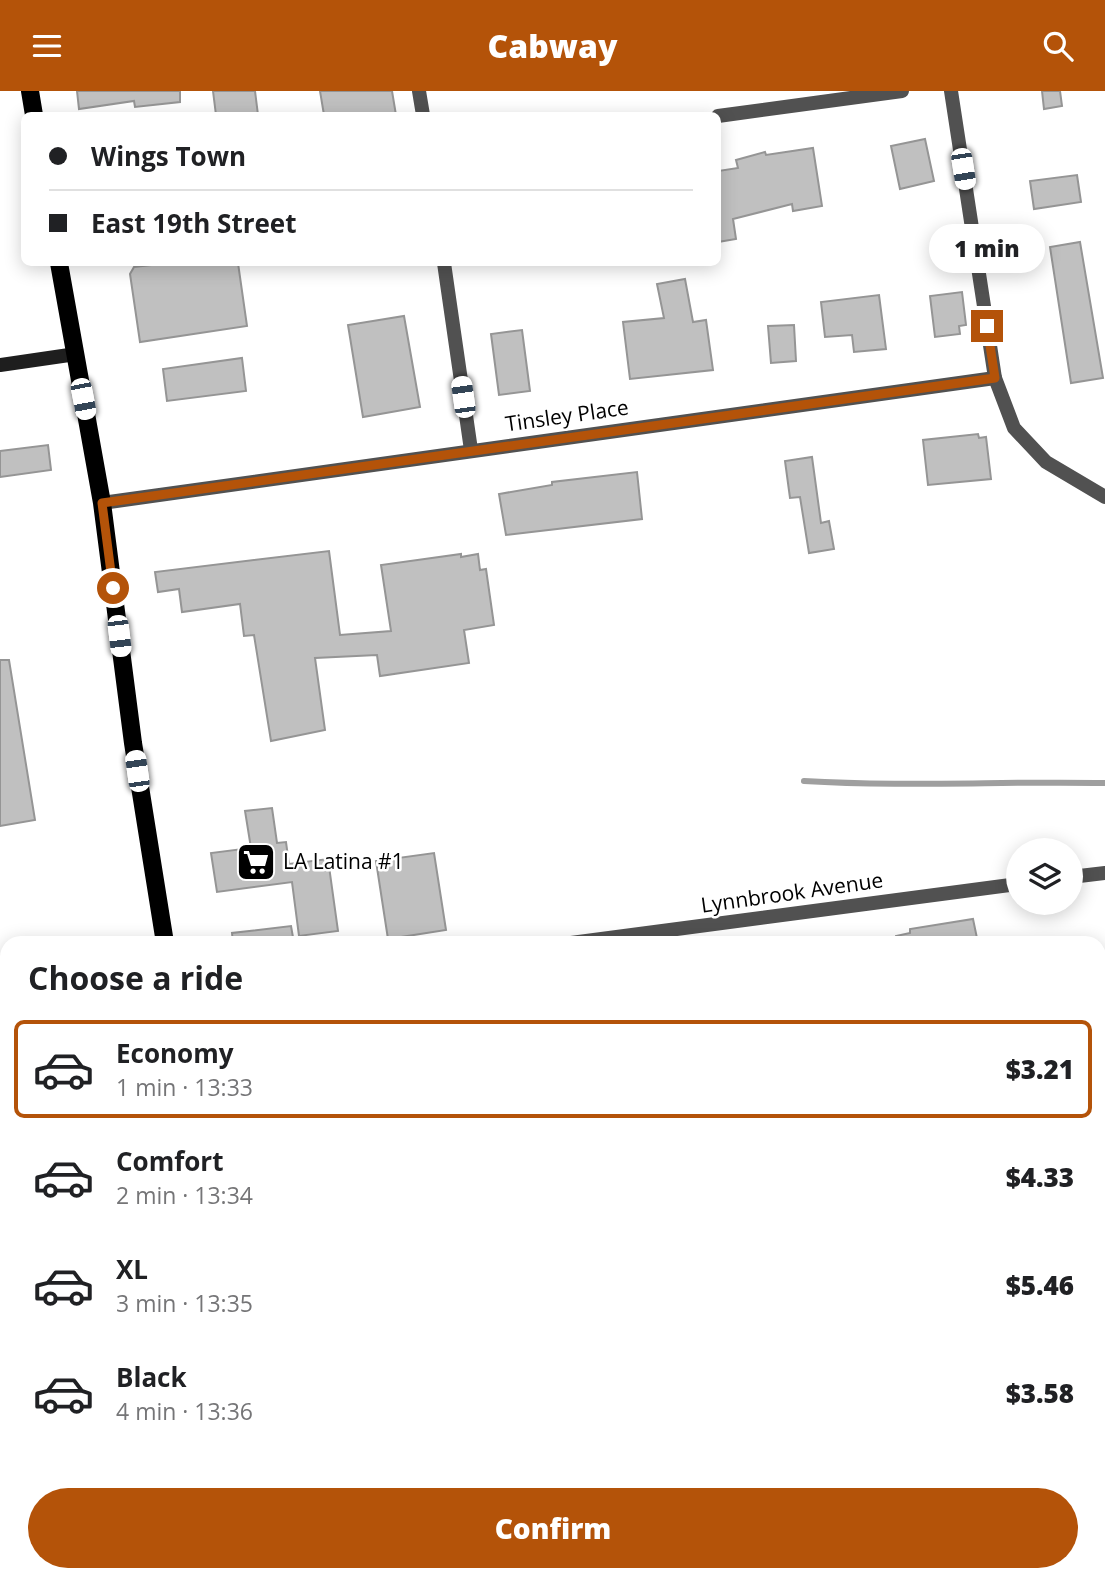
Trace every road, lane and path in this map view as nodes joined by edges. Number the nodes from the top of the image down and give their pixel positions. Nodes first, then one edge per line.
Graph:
1 (30, 91) edge
2 (419, 91) edge
3 (902, 91) edge
4 (951, 91) edge
5 (34, 112) edge
6 (422, 112) edge
7 (721, 116) edge
8 (60, 266) edge
9 (444, 266) edge
10 (76, 354) junction
11 (0, 365) edge
12 (995, 378) junction
13 (471, 450) junction
14 (1105, 497) edge
15 (102, 503) junction
16 (1105, 873) edge
17 (1083, 876) edge
18 (1006, 886) edge
19 (163, 936) edge
20 (625, 936) edge

1 - 5 main road
2 - 6 street
3 - 7 street
4 - 12 street
8 - 10 main road
9 - 13 street
10 - 11 street
10 - 15 main road
12 - 13 street, Tinsley Place
12 - 14 street
13 - 15 street, Tinsley Place
15 - 19 main road
16 - 17 street
18 - 20 street, Lynnbrook Avenue

